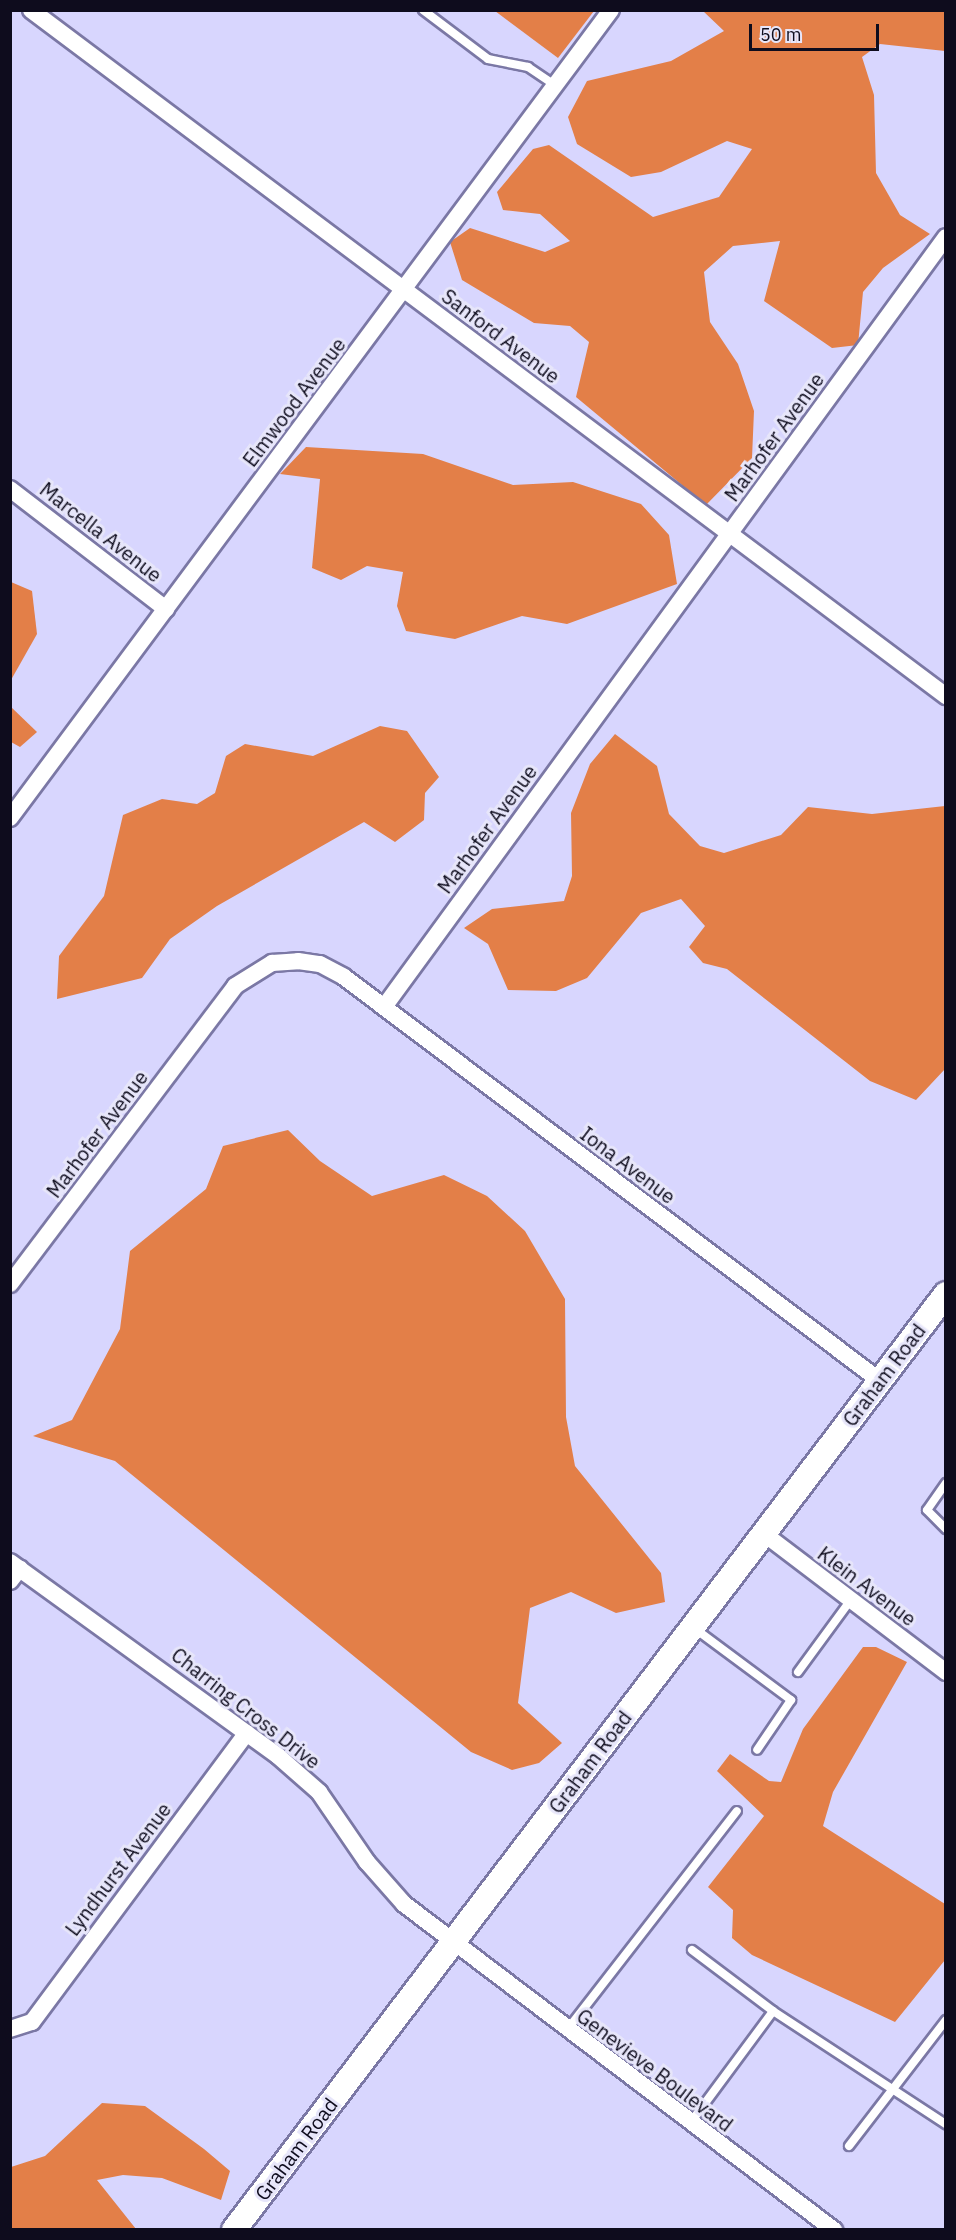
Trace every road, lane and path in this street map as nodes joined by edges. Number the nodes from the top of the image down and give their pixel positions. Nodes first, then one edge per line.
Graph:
1 (31, 10) edge
2 (423, 10) edge
3 (611, 10) edge
4 (556, 86) junction
5 (945, 237) edge
6 (404, 289) junction
7 (10, 489) edge
8 (730, 533) junction
9 (166, 609) junction
10 (945, 696) edge
11 (10, 818) edge
12 (384, 1007) junction
13 (10, 1284) edge
14 (945, 1294) edge
15 (879, 1380) junction
16 (945, 1483) edge
17 (945, 1529) edge
18 (763, 1533) junction
19 (14, 1570) edge
20 (850, 1601) junction
21 (694, 1628) junction
22 (798, 1672) dead end
23 (945, 1672) edge
24 (247, 1733) junction
25 (757, 1750) dead end
26 (737, 1811) dead end
27 (453, 1942) junction
28 (692, 1950) dead end
29 (773, 2011) junction
30 (945, 2020) edge
31 (17, 2029) edge
32 (567, 2030) junction
33 (892, 2085) junction
34 (690, 2122) junction
35 (945, 2124) edge
36 (849, 2146) dead end
37 (234, 2229) edge
38 (834, 2229) edge

1 - 6 street, Sanford Avenue
2 - 4 lane
3 - 4 street, Elmwood Avenue
4 - 6 street, Elmwood Avenue
5 - 8 street, Marhofer Avenue
6 - 8 street, Sanford Avenue
6 - 9 street, Elmwood Avenue
7 - 9 street, Marcella Avenue
8 - 10 street, Sanford Avenue
8 - 12 street, Marhofer Avenue
9 - 11 street, Elmwood Avenue
12 - 13 street, Marhofer Avenue
12 - 15 street, Iona Avenue
14 - 15 main road, Graham Road
15 - 18 main road, Graham Road
16 - 17 lane
18 - 20 street, Klein Avenue
18 - 21 main road, Graham Road
19 - 24 street, Charring Cross Drive
20 - 22 lane
20 - 23 street, Klein Avenue
21 - 25 lane
21 - 27 main road, Graham Road
24 - 27 street, Charring Cross Drive
24 - 31 street, Lyndhurst Avenue
26 - 32 lane
27 - 32 street, Genevieve Boulevard
27 - 37 main road, Graham Road
28 - 29 lane
29 - 33 lane
29 - 34 lane
30 - 33 lane
32 - 34 street, Genevieve Boulevard
33 - 35 lane
33 - 36 lane
34 - 38 street, Genevieve Boulevard

